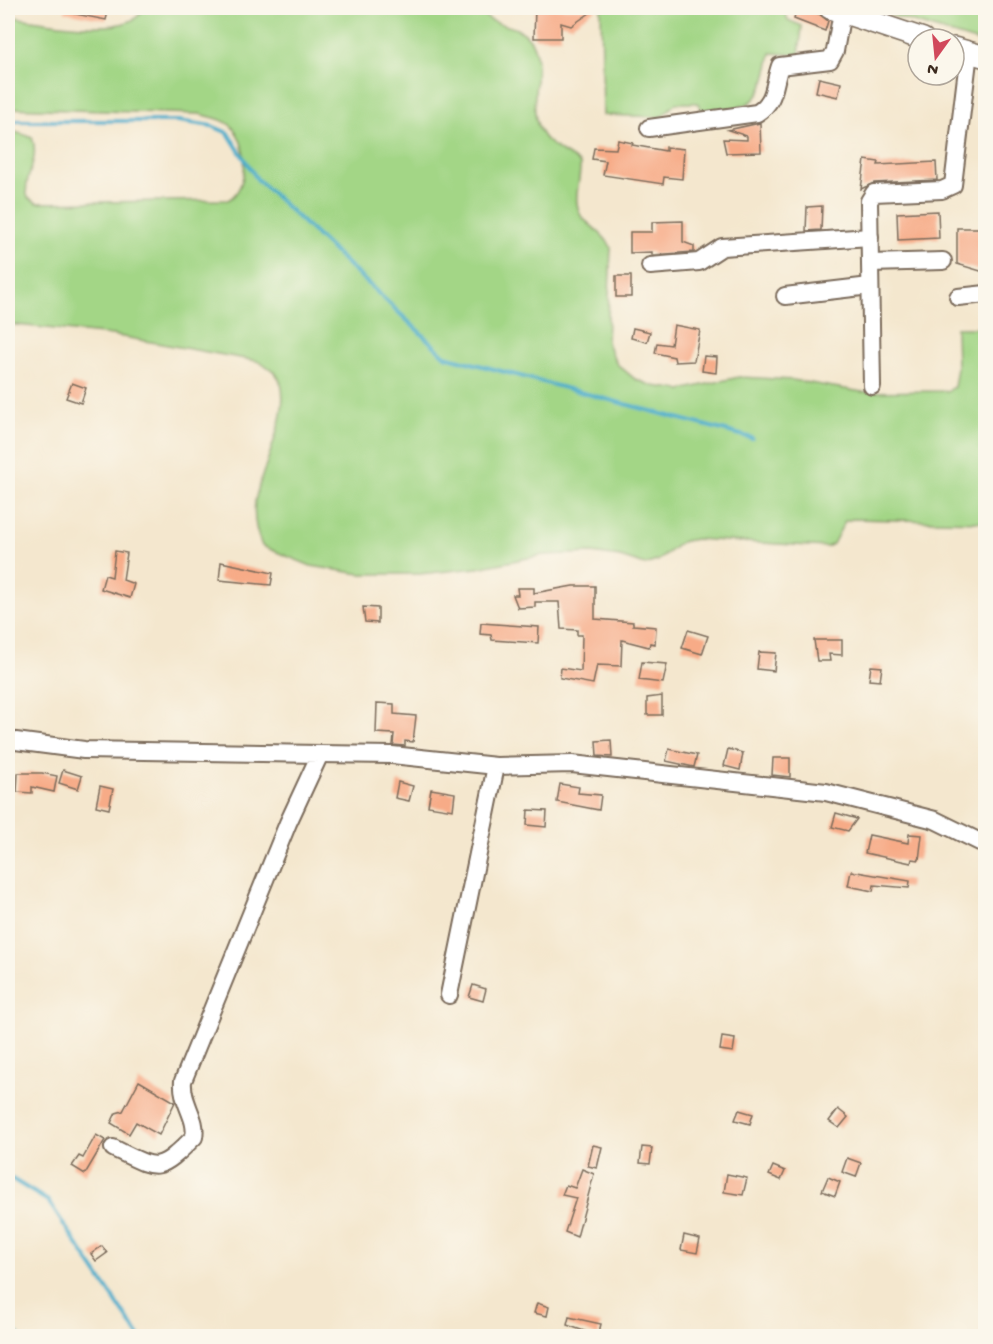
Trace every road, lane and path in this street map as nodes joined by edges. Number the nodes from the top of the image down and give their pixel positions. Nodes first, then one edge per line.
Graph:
1 (836, 10) edge
2 (906, 33) edge
3 (970, 52) edge
4 (649, 128) dead end
5 (870, 237) junction
6 (943, 261) dead end
7 (870, 263) junction
8 (650, 266) dead end
9 (870, 286) junction
10 (986, 294) edge
11 (785, 296) dead end
12 (958, 297) dead end
13 (872, 386) dead end
14 (8, 740) edge
15 (321, 754) junction
16 (496, 766) junction
17 (986, 845) edge
18 (449, 995) dead end
19 (113, 1148) dead end

1 - 2 main road
1 - 4 street
3 - 5 street
5 - 7 street
5 - 8 street
6 - 7 street
7 - 9 street
9 - 11 street
9 - 13 street
10 - 12 street
14 - 15 street
15 - 16 street
15 - 19 street
16 - 17 street
16 - 18 street

